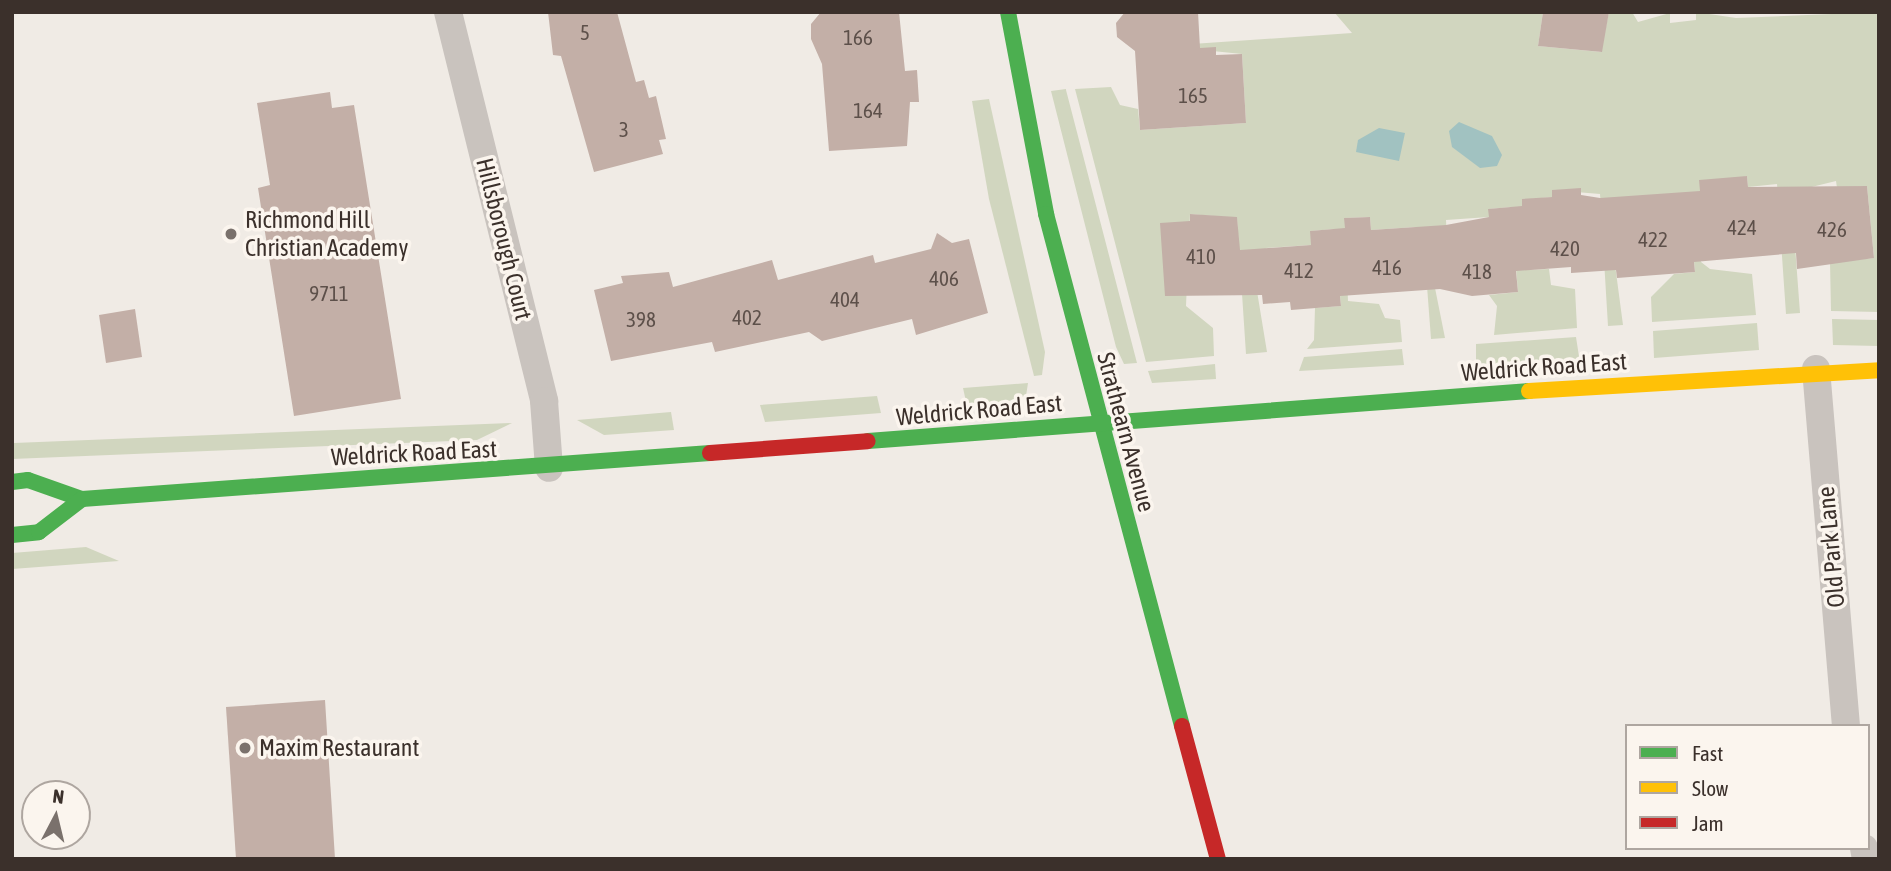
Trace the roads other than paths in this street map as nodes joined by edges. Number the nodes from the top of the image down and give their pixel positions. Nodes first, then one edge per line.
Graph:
1 (448, 12) edge
2 (1008, 12) edge
3 (1816, 369) junction
4 (1879, 370) edge
5 (1100, 423) junction
6 (549, 468) junction
7 (12, 482) edge
8 (82, 499) junction
9 (12, 535) edge
10 (1846, 724) edge
11 (1218, 859) edge

1 - 6 street, Hillsborough Court
2 - 5 street, Strathearn Avenue
3 - 4 street, Weldrick Road East
3 - 5 street, Weldrick Road East
3 - 10 street, Old Park Lane
5 - 6 street, Weldrick Road East
5 - 11 street, Strathearn Avenue
6 - 8 street, Weldrick Road East
7 - 8 street, Weldrick Road East
8 - 9 street

